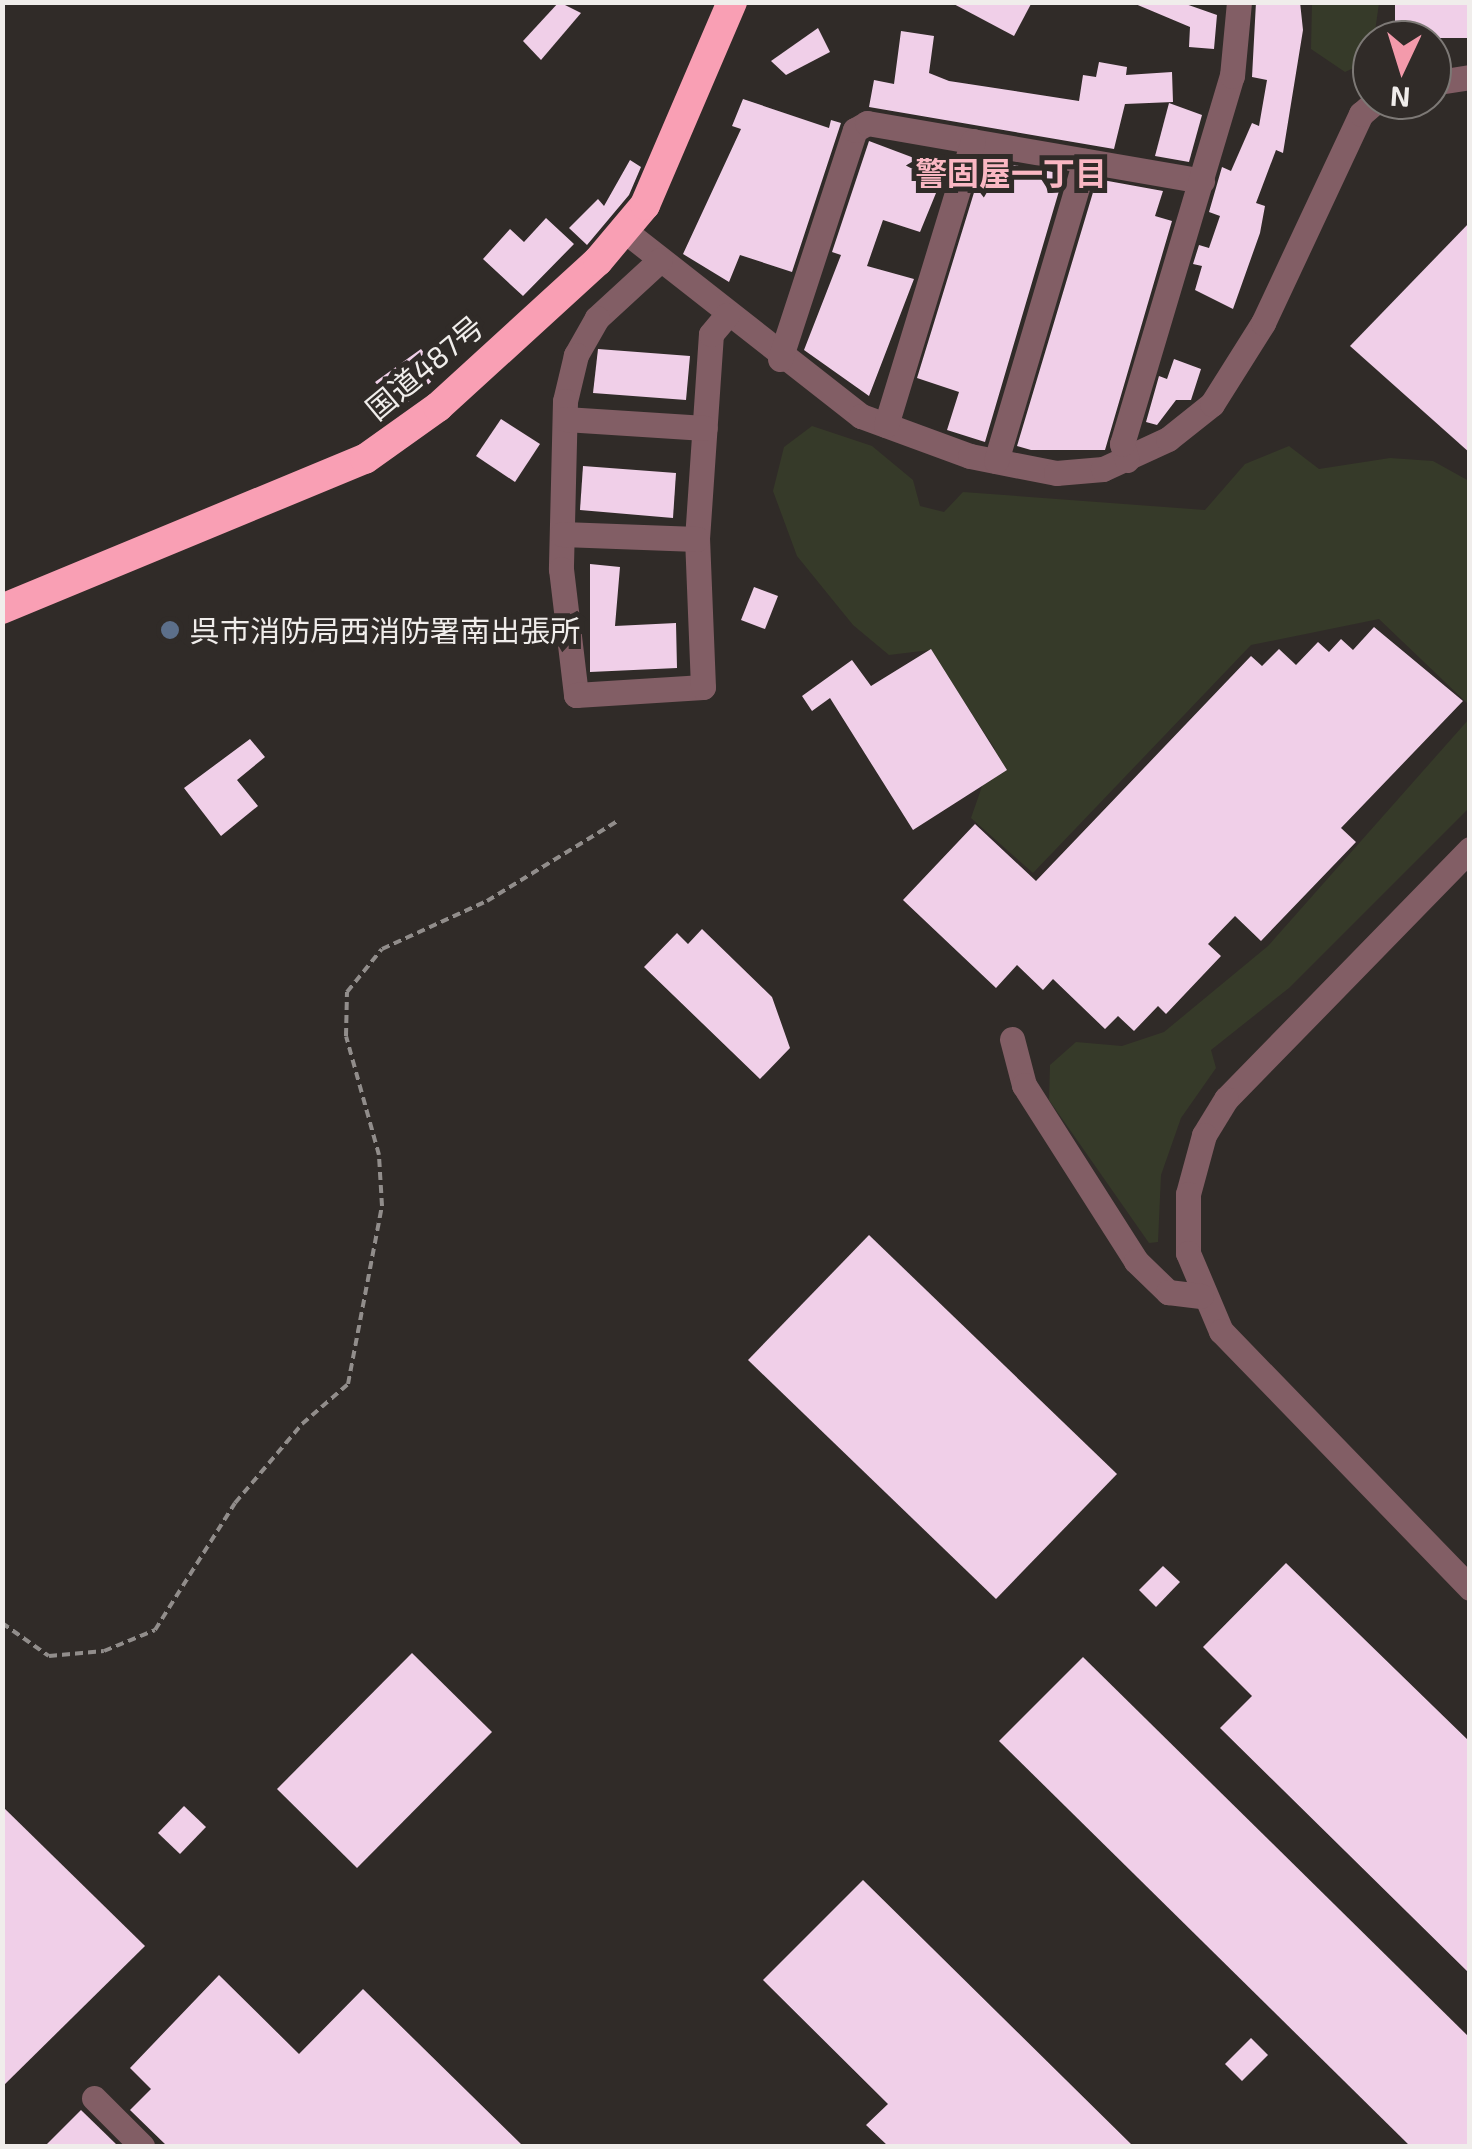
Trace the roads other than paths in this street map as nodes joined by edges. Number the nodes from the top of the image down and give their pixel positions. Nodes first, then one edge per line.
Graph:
1 (1240, 2) edge
2 (727, 10) edge
3 (1358, 120) edge
4 (973, 141) junction
5 (1085, 161) junction
6 (1202, 182) junction
7 (625, 231) junction
8 (660, 260) junction
9 (727, 315) junction
10 (780, 358) junction
11 (565, 419) junction
12 (886, 425) junction
13 (704, 428) junction
14 (1127, 460) junction
15 (996, 461) junction
16 (562, 534) junction
17 (697, 539) junction
18 (2, 609) edge
19 (1470, 849) edge
20 (1012, 1039) dead end
21 (1201, 1296) junction
22 (1470, 1588) edge
23 (94, 2098) dead end
24 (142, 2146) edge

1 - 6 street
2 - 7 highway, 国道487号
3 - 14 street
4 - 5 street
4 - 10 street
4 - 12 street
5 - 6 street
5 - 15 street
6 - 14 street
7 - 8 street
7 - 18 highway, 国道487号
8 - 9 street
8 - 11 street
9 - 10 street
9 - 13 street
10 - 12 street
11 - 13 street
11 - 16 street
12 - 15 street
13 - 17 street
14 - 15 street
16 - 17 street
16 - 17 street
19 - 21 street
20 - 21 street
21 - 22 street
23 - 24 street

